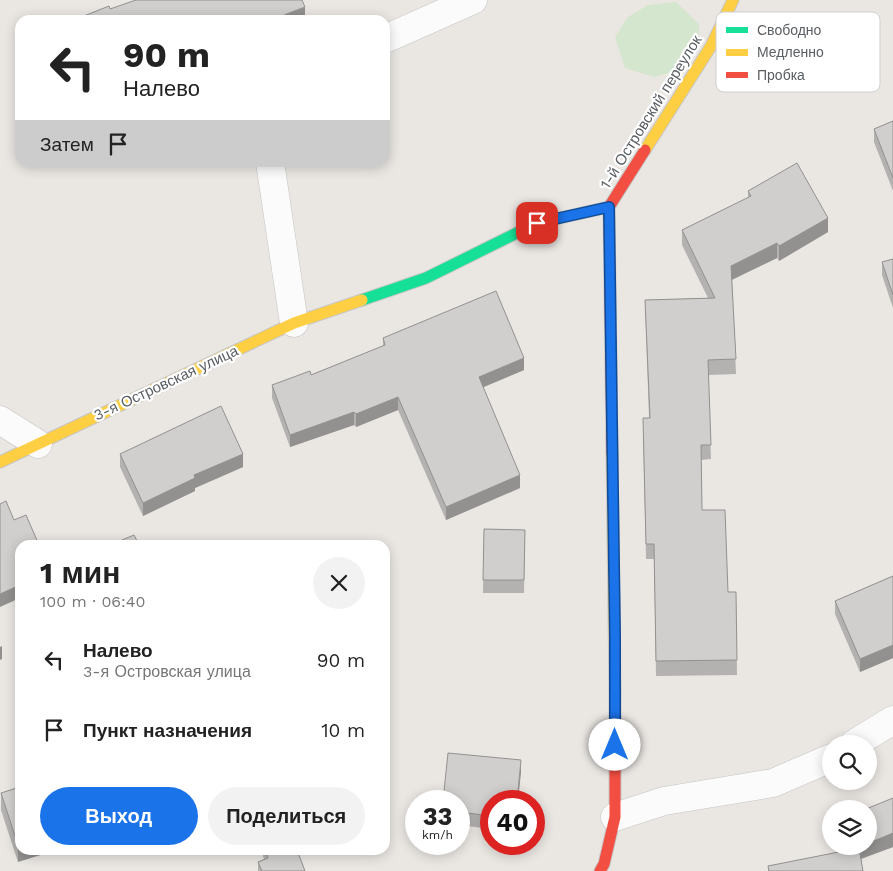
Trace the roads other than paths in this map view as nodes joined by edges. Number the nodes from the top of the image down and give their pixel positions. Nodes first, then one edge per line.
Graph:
1 (473, 0) edge
2 (733, 0) edge
3 (727, 12) edge
4 (716, 36) edge
5 (390, 37) edge
6 (271, 167) edge
7 (609, 207) junction
8 (294, 323) junction
9 (0, 420) edge
10 (38, 444) junction
11 (0, 462) edge
12 (893, 720) edge
13 (869, 735) edge
14 (822, 762) edge
15 (615, 817) junction
16 (600, 871) edge

1 - 5 street
2 - 3 street, 1-й Островский переулок
4 - 7 street, 1-й Островский переулок
6 - 8 street
7 - 8 street, 3-я Островская улица
7 - 15 street, 1-й Островский переулок
8 - 10 street, 3-я Островская улица
9 - 10 street
10 - 11 street, 3-я Островская улица
12 - 13 street
14 - 15 street
15 - 16 street, 1-й Островский переулок

